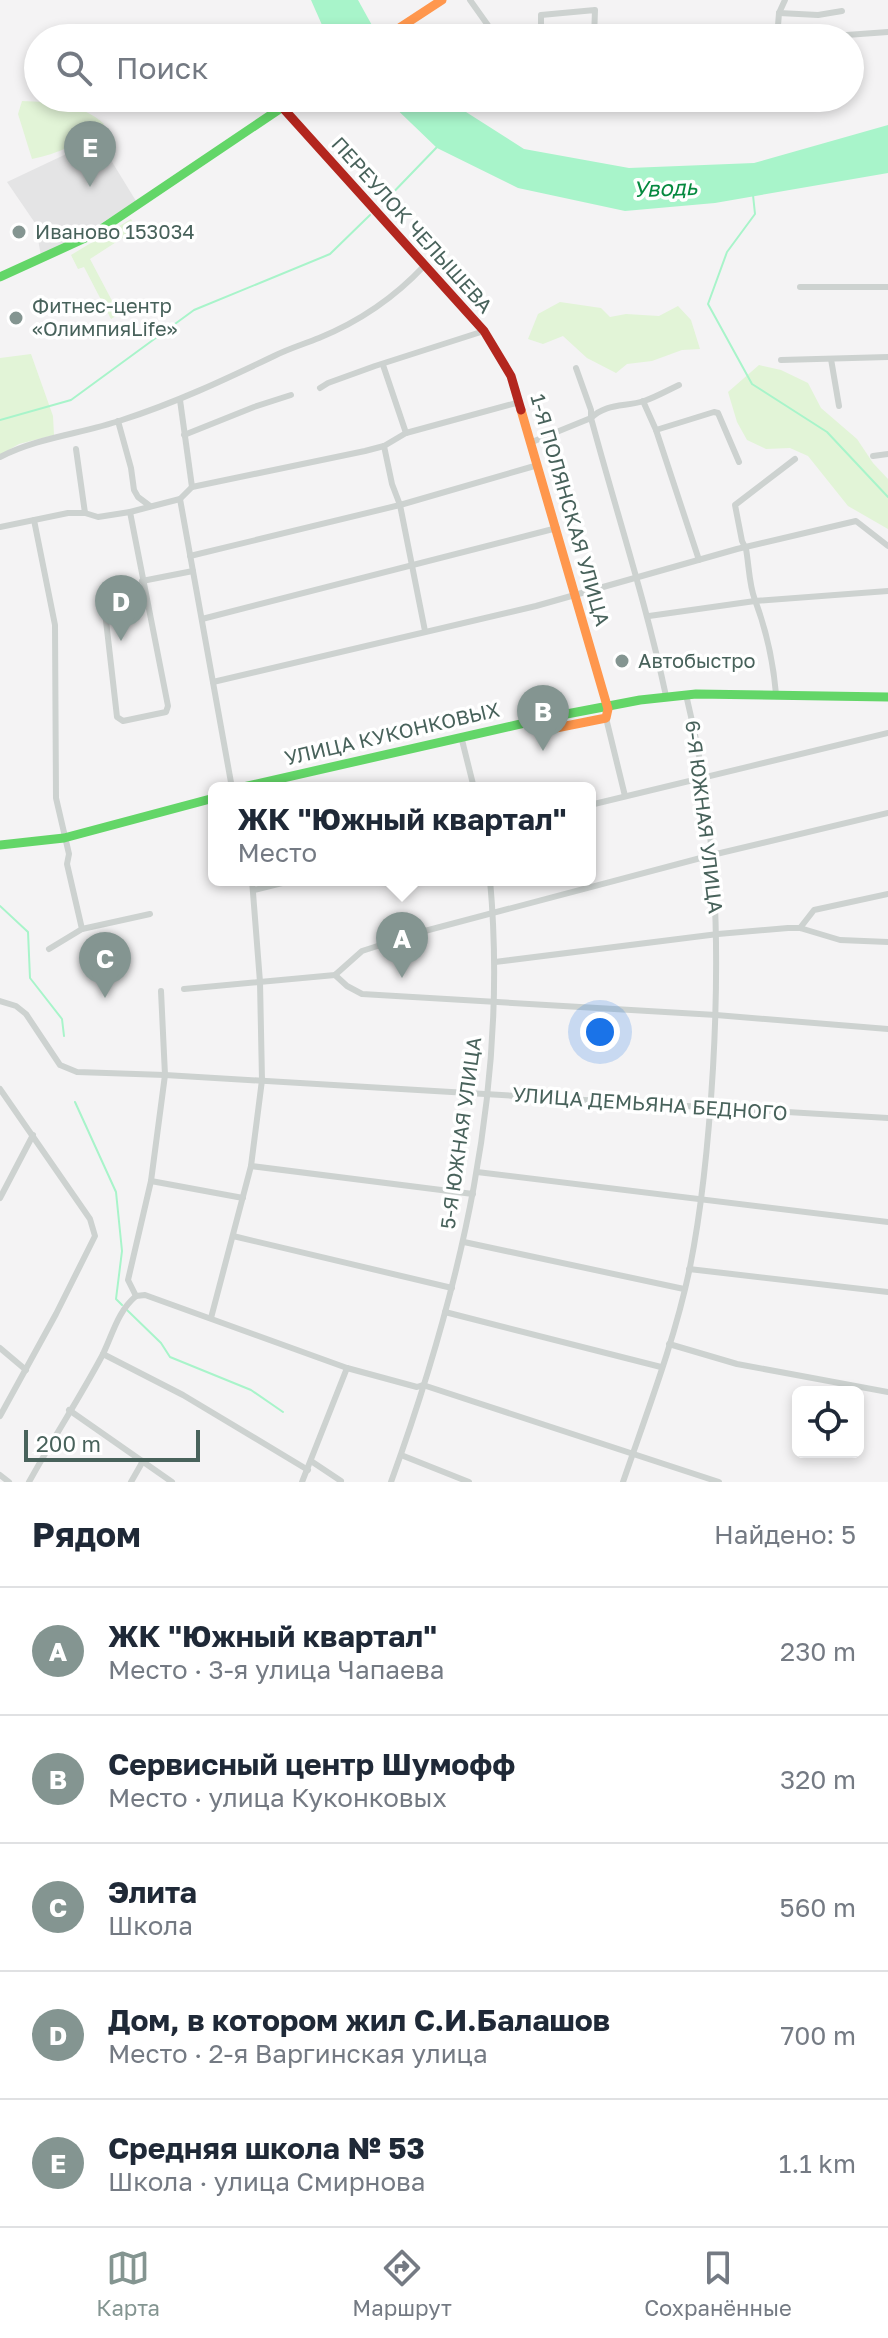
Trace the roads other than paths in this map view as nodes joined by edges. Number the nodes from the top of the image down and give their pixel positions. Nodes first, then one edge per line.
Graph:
1 (442, 0) edge
2 (470, 0) edge
3 (785, 0) edge
4 (842, 11) dead end
5 (779, 13) junction
6 (405, 24) edge
7 (487, 24) edge
8 (541, 24) edge
9 (594, 24) edge
10 (778, 24) edge
11 (888, 32) edge
12 (864, 34) edge
13 (275, 112) edge
14 (286, 112) edge
15 (424, 266) junction
16 (0, 277) edge
17 (800, 287) dead end
18 (888, 287) edge
19 (484, 331) junction
20 (888, 357) edge
21 (831, 359) junction
22 (781, 360) dead end
23 (383, 365) junction
24 (576, 368) dead end
25 (679, 385) dead end
26 (320, 388) dead end
27 (291, 395) dead end
28 (180, 400) junction
29 (643, 401) junction
30 (520, 402) junction
31 (839, 406) dead end
32 (591, 418) junction
33 (118, 421) junction
34 (656, 430) junction
35 (406, 433) junction
36 (184, 435) junction
37 (532, 442) junction
38 (384, 446) junction
39 (76, 449) dead end
40 (888, 454) edge
41 (873, 456) dead end
42 (0, 457) edge
43 (795, 459) dead end
44 (739, 462) dead end
45 (538, 465) junction
46 (192, 487) junction
47 (180, 499) junction
48 (400, 505) junction
49 (150, 506) junction
50 (130, 512) junction
51 (85, 513) junction
52 (34, 520) junction
53 (0, 527) edge
54 (557, 528) junction
55 (888, 546) edge
56 (746, 549) junction
57 (190, 556) junction
58 (699, 560) junction
59 (413, 566) junction
60 (193, 571) junction
61 (635, 578) junction
62 (142, 581) junction
63 (888, 591) edge
64 (576, 595) junction
65 (755, 601) junction
66 (104, 603) dead end
67 (649, 616) junction
68 (202, 619) junction
69 (425, 631) junction
70 (213, 682) junction
71 (776, 694) junction
72 (666, 696) junction
73 (687, 699) junction
74 (888, 699) edge
75 (607, 711) junction
76 (888, 733) edge
77 (462, 739) junction
78 (702, 777) junction
79 (231, 782) edge
80 (266, 782) edge
81 (281, 782) edge
82 (473, 782) edge
83 (625, 796) junction
84 (208, 798) edge
85 (596, 803) edge
86 (888, 813) edge
87 (64, 838) junction
88 (3, 845) edge
89 (712, 855) junction
90 (253, 886) edge
91 (270, 886) edge
92 (491, 886) edge
93 (595, 886) edge
94 (596, 886) edge
95 (254, 890) junction
96 (888, 894) edge
97 (493, 913) junction
98 (150, 914) dead end
99 (800, 928) junction
100 (82, 929) junction
101 (718, 934) junction
102 (888, 942) edge
103 (49, 949) dead end
104 (495, 962) junction
105 (335, 975) junction
106 (260, 982) junction
107 (184, 989) dead end
108 (161, 991) dead end
109 (0, 1001) edge
110 (495, 1003) junction
111 (716, 1015) junction
112 (888, 1029) edge
113 (165, 1075) junction
114 (262, 1080) junction
115 (0, 1089) edge
116 (489, 1094) junction
117 (711, 1106) junction
118 (888, 1118) edge
119 (33, 1135) junction
120 (251, 1166) junction
121 (477, 1172) junction
122 (151, 1181) junction
123 (473, 1194) junction
124 (0, 1198) edge
125 (243, 1198) junction
126 (701, 1201) junction
127 (888, 1222) edge
128 (233, 1236) junction
129 (464, 1242) junction
130 (689, 1269) junction
131 (452, 1288) junction
132 (684, 1289) junction
133 (888, 1292) edge
134 (136, 1296) junction
135 (445, 1312) junction
136 (211, 1318) junction
137 (669, 1344) junction
138 (0, 1348) edge
139 (103, 1354) junction
140 (661, 1367) junction
141 (347, 1368) junction
142 (26, 1370) junction
143 (423, 1385) junction
144 (888, 1392) edge
145 (69, 1410) junction
146 (0, 1416) edge
147 (633, 1453) junction
148 (401, 1455) junction
149 (143, 1461) junction
150 (311, 1461) junction
151 (308, 1470) junction
152 (0, 1475) edge
153 (341, 1481) edge
154 (9, 1482) edge
155 (29, 1482) edge
156 (131, 1482) edge
157 (172, 1482) edge
158 (302, 1482) edge
159 (391, 1482) edge
160 (469, 1482) edge
161 (623, 1482) edge
162 (719, 1482) edge

1 - 6 main road
2 - 7 street
3 - 5 street
4 - 5 street
5 - 10 street
8 - 9 street
11 - 12 street
13 - 16 main road
14 - 15 main road, ПЕРЕУЛОК ЧЕЛЫШЕВА
15 - 19 main road, ПЕРЕУЛОК ЧЕЛЫШЕВА
15 - 28 street
17 - 18 street
19 - 23 street
19 - 30 main road, 1-Я ПОЛЯНСКАЯ УЛИЦА
20 - 21 street
21 - 22 street
21 - 31 street
23 - 26 street
23 - 35 street
24 - 32 street
25 - 29 street
27 - 36 street
28 - 33 street
28 - 36 street
29 - 32 street
29 - 34 street
30 - 35 street
30 - 37 main road, 1-Я ПОЛЯНСКАЯ УЛИЦА
32 - 37 street
32 - 61 street
33 - 42 street
33 - 49 street
34 - 44 street
34 - 58 street
35 - 38 street
36 - 46 street
37 - 45 main road, 1-Я ПОЛЯНСКАЯ УЛИЦА
38 - 46 street
38 - 48 street
39 - 51 street
40 - 41 street
43 - 56 street
45 - 48 street
45 - 54 main road, 1-Я ПОЛЯНСКАЯ УЛИЦА
46 - 47 street
47 - 49 street
47 - 57 street
48 - 57 street
48 - 59 street
49 - 50 street
50 - 51 street
50 - 62 street
51 - 52 street
52 - 53 street
52 - 87 street
54 - 59 street
54 - 64 main road, 1-Я ПОЛЯНСКАЯ УЛИЦА
55 - 56 street
56 - 58 street
56 - 65 street
57 - 60 street
58 - 61 street
59 - 68 street
59 - 69 street
60 - 62 street
60 - 68 street
61 - 64 street
61 - 67 street
62 - 66 street
63 - 65 street
64 - 69 street
64 - 75 main road, 1-Я ПОЛЯНСКАЯ УЛИЦА
65 - 67 street
65 - 71 street
67 - 72 street
68 - 70 street
69 - 70 street
70 - 79 street
71 - 72 main road, УЛИЦА КУКОНКОВЫХ
71 - 74 main road, УЛИЦА КУКОНКОВЫХ
72 - 75 main road, УЛИЦА КУКОНКОВЫХ
73 - 74 main road, УЛИЦА КУКОНКОВЫХ
73 - 75 main road, УЛИЦА КУКОНКОВЫХ
73 - 78 street, 6-Я ЮЖНАЯ УЛИЦА
75 - 77 main road, УЛИЦА КУКОНКОВЫХ
75 - 77 main road, УЛИЦА КУКОНКОВЫХ
75 - 83 street
76 - 78 street
77 - 80 main road, УЛИЦА КУКОНКОВЫХ
77 - 81 main road, УЛИЦА КУКОНКОВЫХ
77 - 82 street
78 - 83 street
78 - 89 street, 6-Я ЮЖНАЯ УЛИЦА
83 - 85 street
84 - 87 main road
86 - 89 street
87 - 88 main road
87 - 100 street
89 - 94 street
89 - 101 street, 6-Я ЮЖНАЯ УЛИЦА
90 - 95 street
91 - 95 street
92 - 97 street, 5-Я ЮЖНАЯ УЛИЦА
93 - 97 street
95 - 106 street
96 - 99 street
97 - 104 street, 5-Я ЮЖНАЯ УЛИЦА
97 - 105 street
98 - 100 street
99 - 101 street
99 - 102 street
100 - 103 street
101 - 104 street
101 - 111 street, 6-Я ЮЖНАЯ УЛИЦА
104 - 110 street, 5-Я ЮЖНАЯ УЛИЦА
105 - 106 street
105 - 110 street
106 - 107 street
106 - 114 street
108 - 113 street
109 - 113 street, УЛИЦА ДЕМЬЯНА БЕДНОГО
110 - 111 street
110 - 116 street, 5-Я ЮЖНАЯ УЛИЦА
111 - 112 street
111 - 117 street, 6-Я ЮЖНАЯ УЛИЦА
113 - 114 street, УЛИЦА ДЕМЬЯНА БЕДНОГО
113 - 122 street
114 - 116 street, УЛИЦА ДЕМЬЯНА БЕДНОГО
114 - 120 street
115 - 119 street
116 - 117 street, УЛИЦА ДЕМЬЯНА БЕДНОГО
116 - 121 street, 5-Я ЮЖНАЯ УЛИЦА
117 - 118 street, УЛИЦА ДЕМЬЯНА БЕДНОГО
117 - 126 street, 6-Я ЮЖНАЯ УЛИЦА
119 - 124 street
119 - 142 street
120 - 123 street
120 - 125 street
121 - 123 street, 5-Я ЮЖНАЯ УЛИЦА
121 - 126 street
122 - 125 street
122 - 134 street
123 - 129 street, 5-Я ЮЖНАЯ УЛИЦА
125 - 128 street
126 - 127 street
126 - 130 street, 6-Я ЮЖНАЯ УЛИЦА
128 - 131 street
128 - 136 street
129 - 131 street, 5-Я ЮЖНАЯ УЛИЦА
129 - 132 street
130 - 132 street, 6-Я ЮЖНАЯ УЛИЦА
130 - 133 street
131 - 135 street, 5-Я ЮЖНАЯ УЛИЦА
132 - 137 street, 6-Я ЮЖНАЯ УЛИЦА
134 - 136 street
134 - 139 street
135 - 140 street
135 - 143 street, 5-Я ЮЖНАЯ УЛИЦА
136 - 141 street
137 - 140 street, 6-Я ЮЖНАЯ УЛИЦА
137 - 144 street
138 - 142 street
139 - 145 street
139 - 151 street
140 - 147 street, 6-Я ЮЖНАЯ УЛИЦА
141 - 143 street
141 - 150 street
142 - 146 street
143 - 147 street
143 - 148 street, 5-Я ЮЖНАЯ УЛИЦА
145 - 149 street
145 - 155 street
147 - 161 street, 6-Я ЮЖНАЯ УЛИЦА
147 - 162 street
148 - 159 street, 5-Я ЮЖНАЯ УЛИЦА
148 - 160 street
149 - 156 street
149 - 157 street
150 - 151 street
150 - 153 street
151 - 158 street
152 - 154 street

